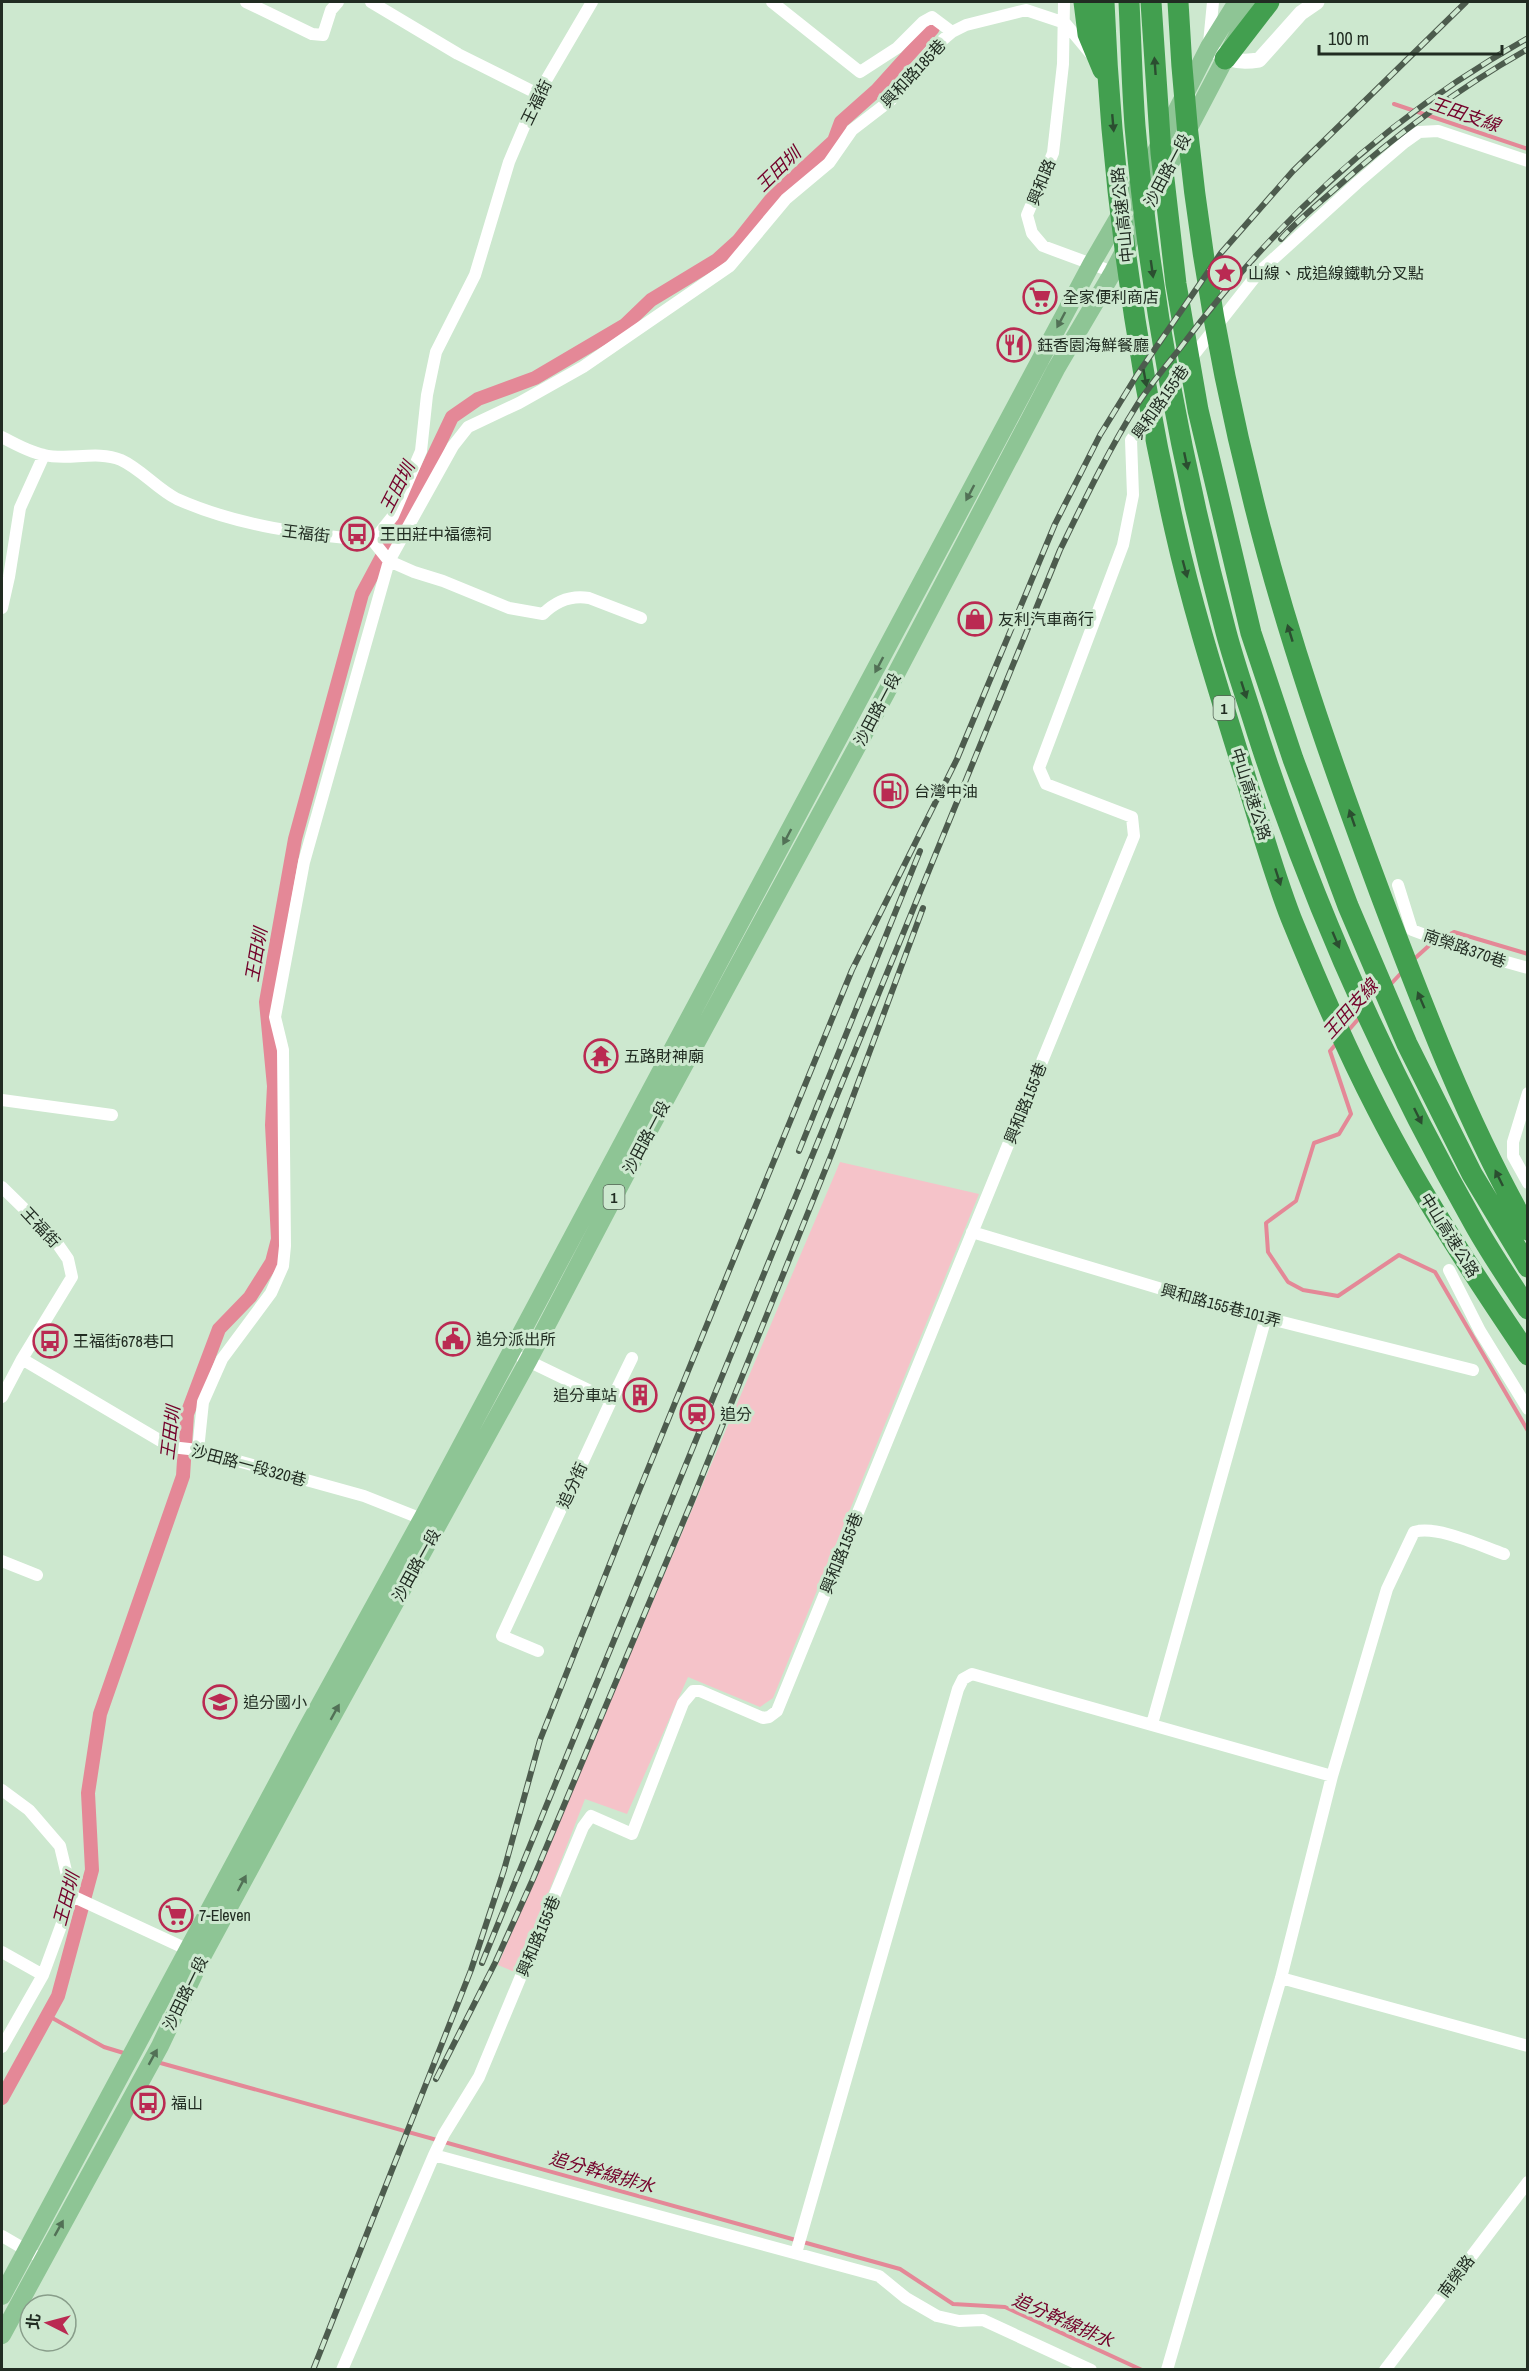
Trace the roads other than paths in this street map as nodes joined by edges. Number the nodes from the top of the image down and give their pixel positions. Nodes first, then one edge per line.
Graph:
1 (246, 2) edge
2 (338, 2) edge
3 (371, 2) edge
4 (592, 2) edge
5 (772, 2) edge
6 (1064, 2) edge
7 (1084, 2) edge
8 (1104, 2) edge
9 (1129, 2) edge
10 (1151, 2) edge
11 (1178, 2) edge
12 (1213, 2) edge
13 (1226, 2) edge
14 (1237, 2) edge
15 (1255, 2) edge
16 (1269, 2) edge
17 (1317, 2) edge
18 (1065, 23) junction
19 (952, 32) junction
20 (1217, 53) junction
21 (1098, 63) junction
22 (538, 94) junction
23 (1178, 128) junction
24 (1527, 161) edge
25 (1092, 263) junction
26 (1113, 272) junction
27 (2, 438) edge
28 (44, 455) junction
29 (373, 541) junction
30 (389, 561) junction
31 (2, 608) edge
32 (641, 618) dead end
33 (1398, 885) dead end
34 (1527, 968) edge
35 (1527, 1093) edge
36 (2, 1100) edge
37 (112, 1115) dead end
38 (1527, 1183) edge
39 (2, 1187) edge
40 (1527, 1230) edge
41 (972, 1232) junction
42 (1527, 1267) edge
43 (1449, 1270) dead end
44 (1527, 1309) edge
45 (1266, 1317) junction
46 (511, 1352) junction
47 (1527, 1355) edge
48 (632, 1358) dead end
49 (22, 1359) junction
50 (528, 1361) junction
51 (1473, 1370) dead end
52 (2, 1397) edge
53 (611, 1401) junction
54 (1527, 1409) edge
55 (198, 1450) junction
56 (422, 1519) junction
57 (1504, 1554) dead end
58 (2, 1561) edge
59 (37, 1575) dead end
60 (538, 1651) dead end
61 (1152, 1724) junction
62 (314, 1732) junction
63 (1332, 1776) junction
64 (2, 1790) edge
65 (72, 1896) junction
66 (2, 1953) edge
67 (195, 1953) junction
68 (43, 1975) junction
69 (1281, 1978) junction
70 (1527, 2046) edge
71 (2, 2047) edge
72 (434, 2155) junction
73 (1527, 2182) edge
74 (2, 2236) edge
75 (796, 2253) junction
76 (34, 2254) junction
77 (2, 2296) edge
78 (2, 2335) edge
79 (342, 2370) edge
80 (1090, 2370) edge
81 (1167, 2370) edge
82 (1385, 2370) edge

1 - 2 street
3 - 22 street
4 - 22 street, 王福街
5 - 19 street, 興和路185巷
6 - 18 street, 興和路
7 - 21 highway
8 -> 47 highway, 中山高速公路 / 1
9 -> 44 highway, 中山高速公路 / 1
42 -> 10 highway
40 -> 11 highway
12 - 20 street
13 - 20 street, 沙田路一段
14 - 20 main road, 沙田路一段 / 1
15 - 20 main road, 沙田路一段 / 1
16 - 20 highway
17 - 20 street
18 - 19 street, 興和路185巷
18 - 21 street
18 - 25 street, 興和路
19 - 30 street, 興和路185巷
20 - 23 main road, 沙田路一段 / 1
21 - 23 highway
22 - 29 street, 王福街
23 - 25 main road, 沙田路一段 / 1
23 - 26 main road, 沙田路一段 / 1
24 - 41 street, 興和路155巷
25 - 26 street, 興和路
25 -> 46 main road, 沙田路一段 / 1
26 - 50 main road, 沙田路一段 / 1
27 - 28 street, 王福街
28 - 29 street, 王福街
28 - 31 street
29 - 30 street
30 - 32 street
30 - 55 street, 興和路185巷
33 - 34 street, 南榮路370巷
35 - 38 street
36 - 37 street
39 - 49 street, 王福街
41 - 45 street, 興和路155巷101弄
41 - 72 street, 興和路155巷
43 - 54 street
45 - 51 street, 興和路155巷101弄
45 - 61 street
46 - 50 street
46 - 56 main road, 沙田路一段 / 1
48 - 53 street
49 - 52 street, 王福街
49 - 55 street, 沙田路一段320巷
50 - 53 street
62 -> 50 main road, 沙田路一段 / 1
53 - 60 street, 追分街
55 - 56 street, 沙田路一段320巷
56 - 62 main road, 沙田路一段 / 1
57 - 63 street
58 - 59 street
61 - 63 street
61 - 75 street
62 - 67 main road, 沙田路一段 / 1
63 - 69 street
64 - 65 street
65 - 67 street
65 - 68 street
66 - 68 street
67 - 76 main road, 沙田路一段 / 1
68 - 71 street
69 - 70 street
69 - 81 street
72 - 75 street
72 - 79 street
73 - 82 street, 南榮路
74 - 76 street
75 - 80 street
76 - 77 main road, 沙田路一段 / 1
76 - 78 main road, 沙田路一段 / 1

